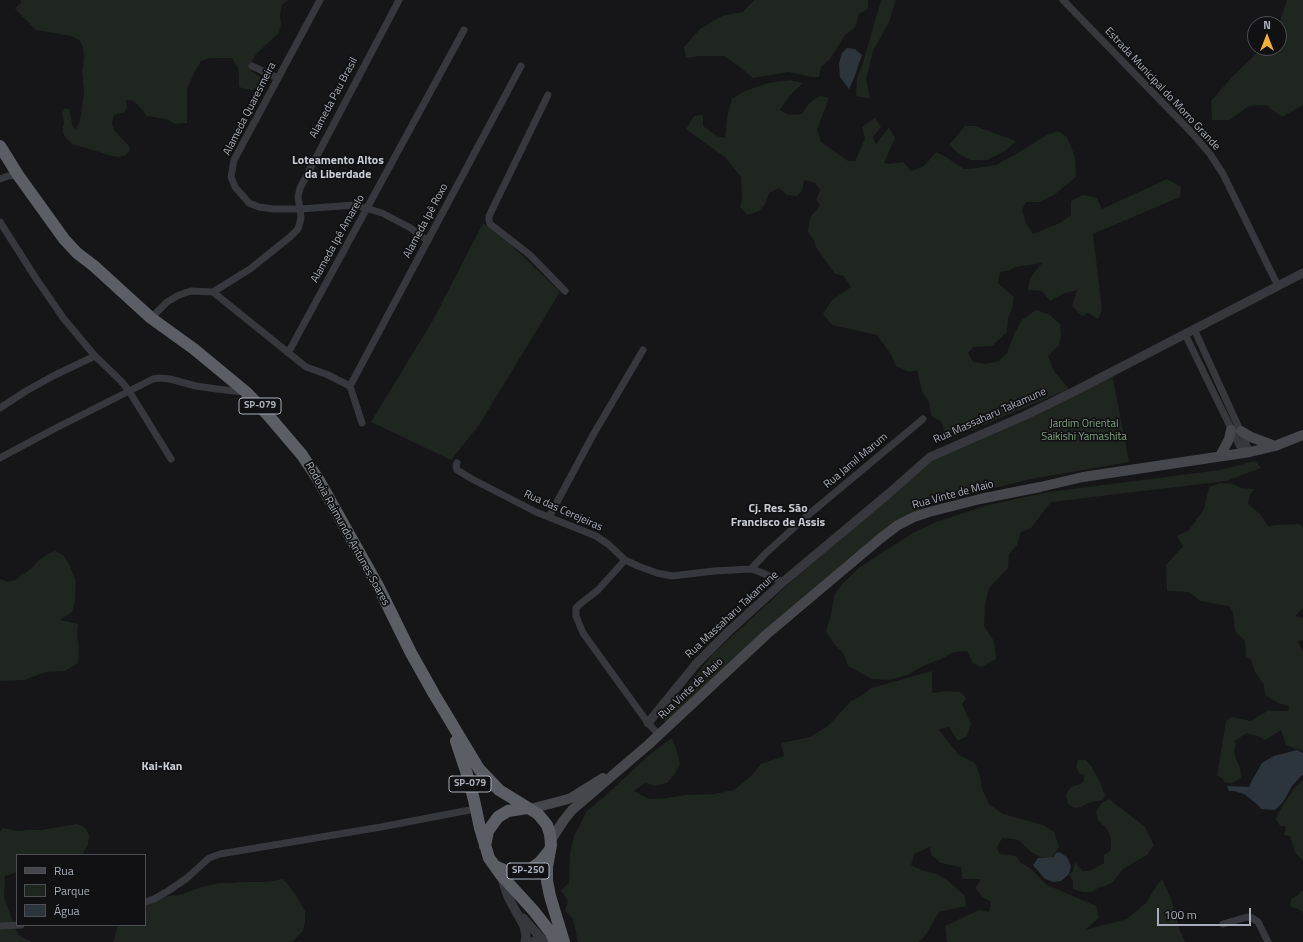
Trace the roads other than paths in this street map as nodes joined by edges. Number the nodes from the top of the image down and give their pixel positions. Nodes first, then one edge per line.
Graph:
1 (320, 0) edge
2 (398, 0) edge
3 (1063, 0) edge
4 (464, 30) dead end
5 (252, 66) dead end
6 (521, 66) dead end
7 (278, 78) junction
8 (548, 95) dead end
9 (0, 146) edge
10 (18, 175) junction
11 (0, 179) edge
12 (368, 208) junction
13 (300, 209) junction
14 (0, 222) edge
15 (428, 241) junction
16 (1303, 273) edge
17 (1278, 286) junction
18 (565, 291) dead end
19 (213, 292) junction
20 (151, 318) junction
21 (1194, 329) junction
22 (1185, 334) junction
23 (643, 350) dead end
24 (288, 354) junction
25 (95, 356) junction
26 (350, 386) junction
27 (129, 391) junction
28 (246, 392) junction
29 (0, 408) edge
30 (923, 419) dead end
31 (362, 423) dead end
32 (1236, 430) junction
33 (1303, 435) edge
34 (1275, 446) junction
35 (1246, 452) junction
36 (1220, 456) junction
37 (0, 458) edge
38 (171, 459) dead end
39 (457, 463) dead end
40 (549, 517) junction
41 (625, 560) junction
42 (751, 569) junction
43 (783, 582) junction
44 (450, 722) junction
45 (648, 723) junction
46 (659, 735) junction
47 (623, 767) junction
48 (528, 808) junction
49 (475, 809) junction
50 (551, 843) junction
51 (485, 847) junction
52 (498, 870) junction
53 (146, 902) edge
54 (512, 905) junction
55 (1223, 924) dead end
56 (16, 925) edge
57 (0, 926) edge
58 (545, 940) edge
59 (525, 942) edge
60 (531, 942) edge
61 (555, 942) edge
62 (564, 942) edge
63 (1268, 942) edge

1 - 7 street, Alameda Quaresmeira
2 - 13 street, Alameda Pau Brasil
3 - 17 street, Estrada Municipal do Morro Grande
4 - 12 street, Alameda Ipê Amarelo
5 - 7 street
6 - 15 street, Alameda Ipê Roxo
7 - 13 street, Alameda Quaresmeira
8 - 18 street
9 - 10 highway, Rodovia Raimundo Antunes Soares / SP-079
10 - 11 street
10 - 20 highway, Rodovia Raimundo Antunes Soares / SP-079
12 - 13 street, Alameda Quaresmeira
12 - 15 street, Alameda Quaresmeira
12 - 24 street, Alameda Ipê Amarelo
13 - 19 street, Alameda Pau Brasil
14 - 25 street
15 - 26 street, Alameda Ipê Roxo
16 - 17 street, Rua Massaharu Takamune
17 - 21 street, Rua Massaharu Takamune
19 - 20 street
19 - 24 street
20 - 28 highway, Rodovia Raimundo Antunes Soares / SP-079
21 - 22 street, Rua Massaharu Takamune
21 - 32 street
22 - 32 street
22 - 43 street, Rua Massaharu Takamune
23 - 40 street
24 - 26 street
25 - 27 street
25 - 29 street
26 - 31 street
27 - 28 street
27 - 37 street
27 - 38 street
28 - 44 highway, Rodovia Raimundo Antunes Soares / SP-079
30 - 42 street, Rua Jamil Marum
32 - 34 main road
32 - 35 street
32 - 36 main road
33 - 34 main road, Rua Vinte de Maio / SP-250
34 - 35 main road, Rua Vinte de Maio / SP-250
35 - 36 main road, Rua Vinte de Maio / SP-250
36 - 46 main road, Rua Vinte de Maio / SP-250
39 - 40 street, Rua das Cerejeiras
40 - 41 street, Rua das Cerejeiras
41 - 42 street, Rua das Cerejeiras
41 - 45 street
42 - 43 street, Rua das Cerejeiras
43 - 45 street, Rua Massaharu Takamune
44 - 48 highway, SP-079
44 - 49 highway, SP-079
45 - 46 street
46 - 47 main road, Rua Vinte de Maio / SP-250
47 - 48 main road, Rua Vinte de Maio / SP-250
47 - 50 main road, Rua Vinte de Maio / SP-250
48 - 50 highway, SP-079
48 - 51 highway, SP-250
49 - 51 highway, SP-079
49 - 53 street
50 - 52 highway, SP-250
50 - 62 highway, SP-079
51 - 52 highway, SP-079
52 - 54 street
52 - 61 highway, SP-079
54 - 58 street
54 - 59 street
55 - 63 street
56 - 57 street
58 - 60 street

